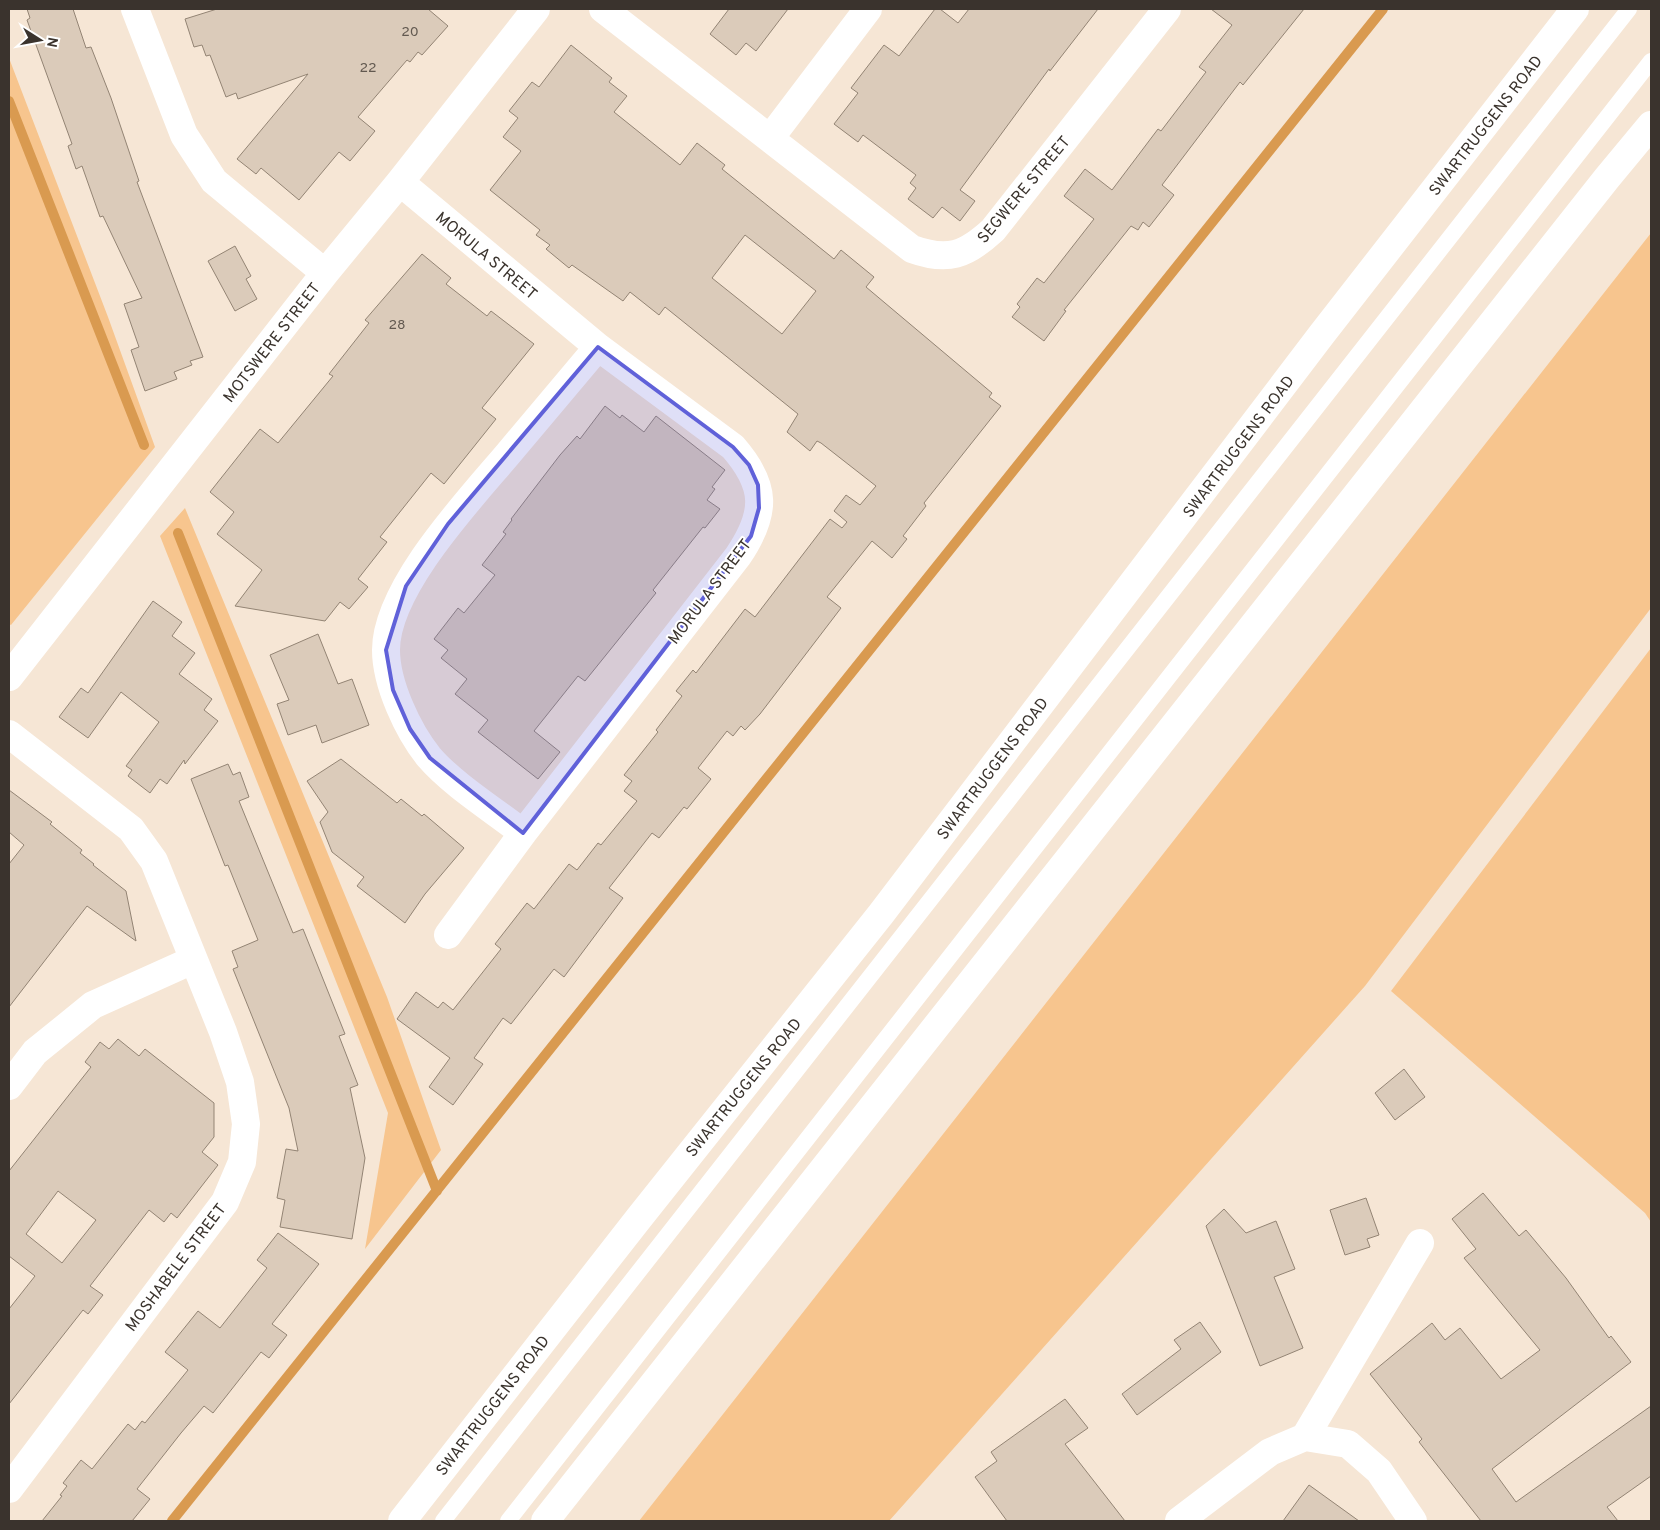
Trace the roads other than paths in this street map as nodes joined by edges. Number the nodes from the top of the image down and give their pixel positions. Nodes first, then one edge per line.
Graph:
1 (135, 9) edge
2 (536, 9) edge
3 (603, 9) edge
4 (868, 9) edge
5 (1167, 9) edge
6 (1575, 9) edge
7 (1629, 9) edge
8 (1651, 61) edge
9 (1651, 126) edge
10 (771, 137) junction
11 (400, 182) junction
12 (325, 273) junction
13 (598, 347) junction
14 (9, 677) edge
15 (9, 734) edge
16 (523, 833) junction
17 (448, 936) dead end
18 (193, 960) junction
19 (9, 1086) edge
20 (1420, 1243) dead end
21 (1304, 1437) junction
22 (9, 1488) edge
23 (402, 1521) edge
24 (444, 1521) edge
25 (508, 1521) edge
26 (546, 1521) edge
27 (1179, 1521) edge
28 (1413, 1521) edge

1 - 12 street
2 - 11 street, MOTSWERE STREET
3 - 10 street, SEGWERE STREET
4 - 10 street
5 - 10 street, SEGWERE STREET
6 - 23 street, SWARTRUGGENS ROAD
7 - 24 lane
8 - 25 lane
9 - 26 street
11 - 12 street, MOTSWERE STREET
11 - 13 street, MORULA STREET
12 - 14 street, MOTSWERE STREET
13 - 16 street
13 - 16 street, MORULA STREET
15 - 18 street, MOSHABELE STREET
16 - 17 street, MORULA STREET
18 - 19 street
18 - 22 street, MOSHABELE STREET
20 - 21 street
21 - 27 street
21 - 28 street

